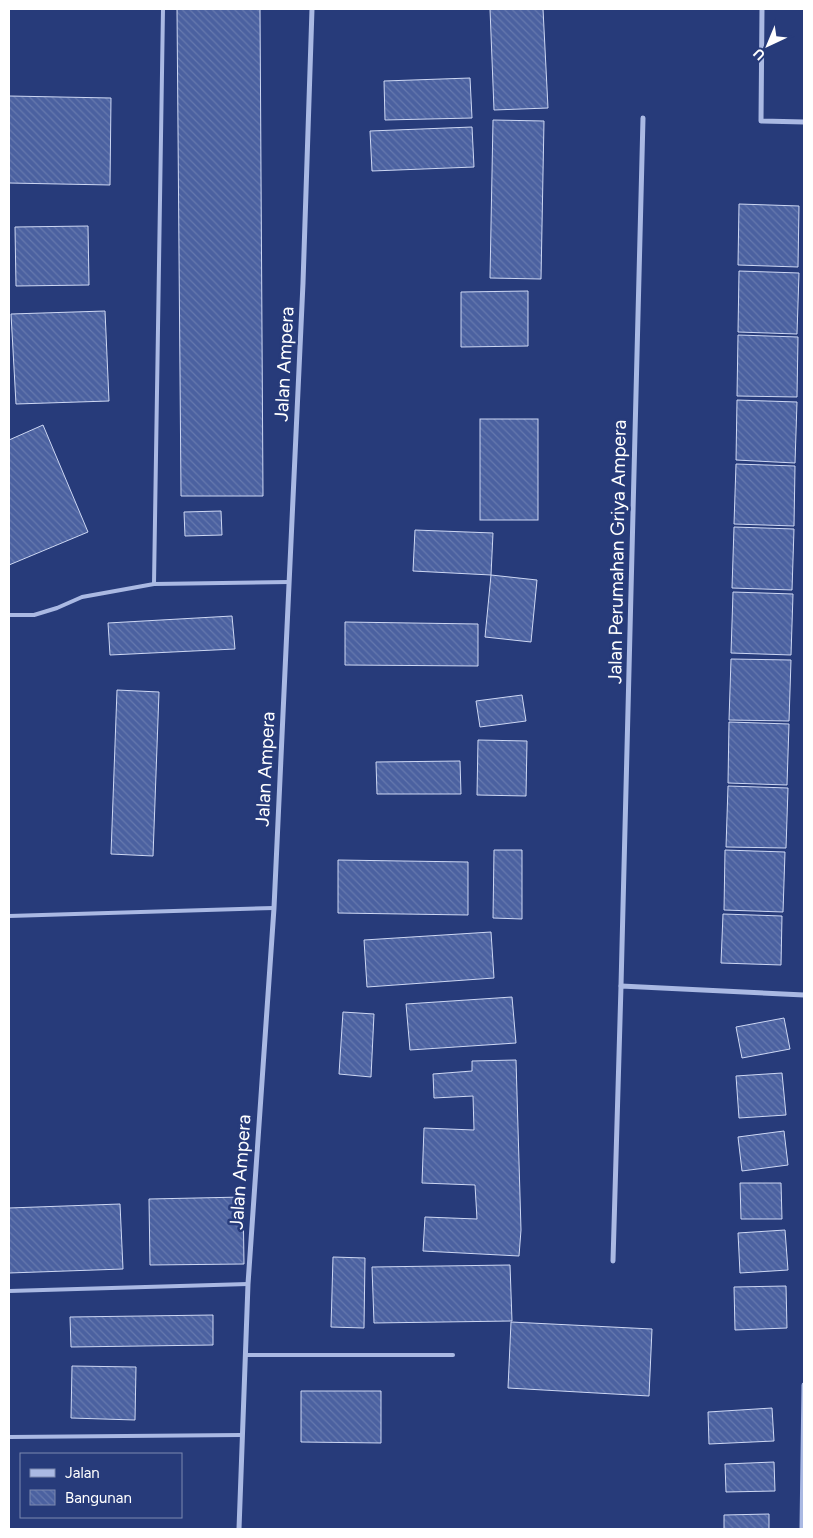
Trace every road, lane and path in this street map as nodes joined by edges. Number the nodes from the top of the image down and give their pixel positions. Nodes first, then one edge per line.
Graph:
1 (163, 9) edge
2 (312, 9) edge
3 (762, 9) edge
4 (642, 118) dead end
5 (804, 122) edge
6 (289, 582) junction
7 (154, 584) junction
8 (9, 615) edge
9 (274, 908) junction
10 (9, 916) edge
11 (621, 986) junction
12 (804, 995) edge
13 (614, 1261) dead end
14 (248, 1284) junction
15 (9, 1291) edge
16 (245, 1355) junction
17 (453, 1355) dead end
18 (804, 1385) edge
19 (241, 1435) junction
20 (9, 1437) edge
21 (239, 1529) edge
22 (802, 1529) edge

1 - 7 lane
2 - 6 street, Jalan Ampera
3 - 5 street
4 - 11 street, Jalan Perumahan Griya Ampera
6 - 7 lane
6 - 9 street, Jalan Ampera
7 - 8 lane
9 - 10 lane
9 - 14 street, Jalan Ampera
11 - 12 street
11 - 13 street, Jalan Perumahan Griya Ampera
14 - 15 lane
14 - 16 street, Jalan Ampera
16 - 17 lane
16 - 19 street, Jalan Ampera
18 - 22 street
19 - 20 lane
19 - 21 street, Jalan Ampera

